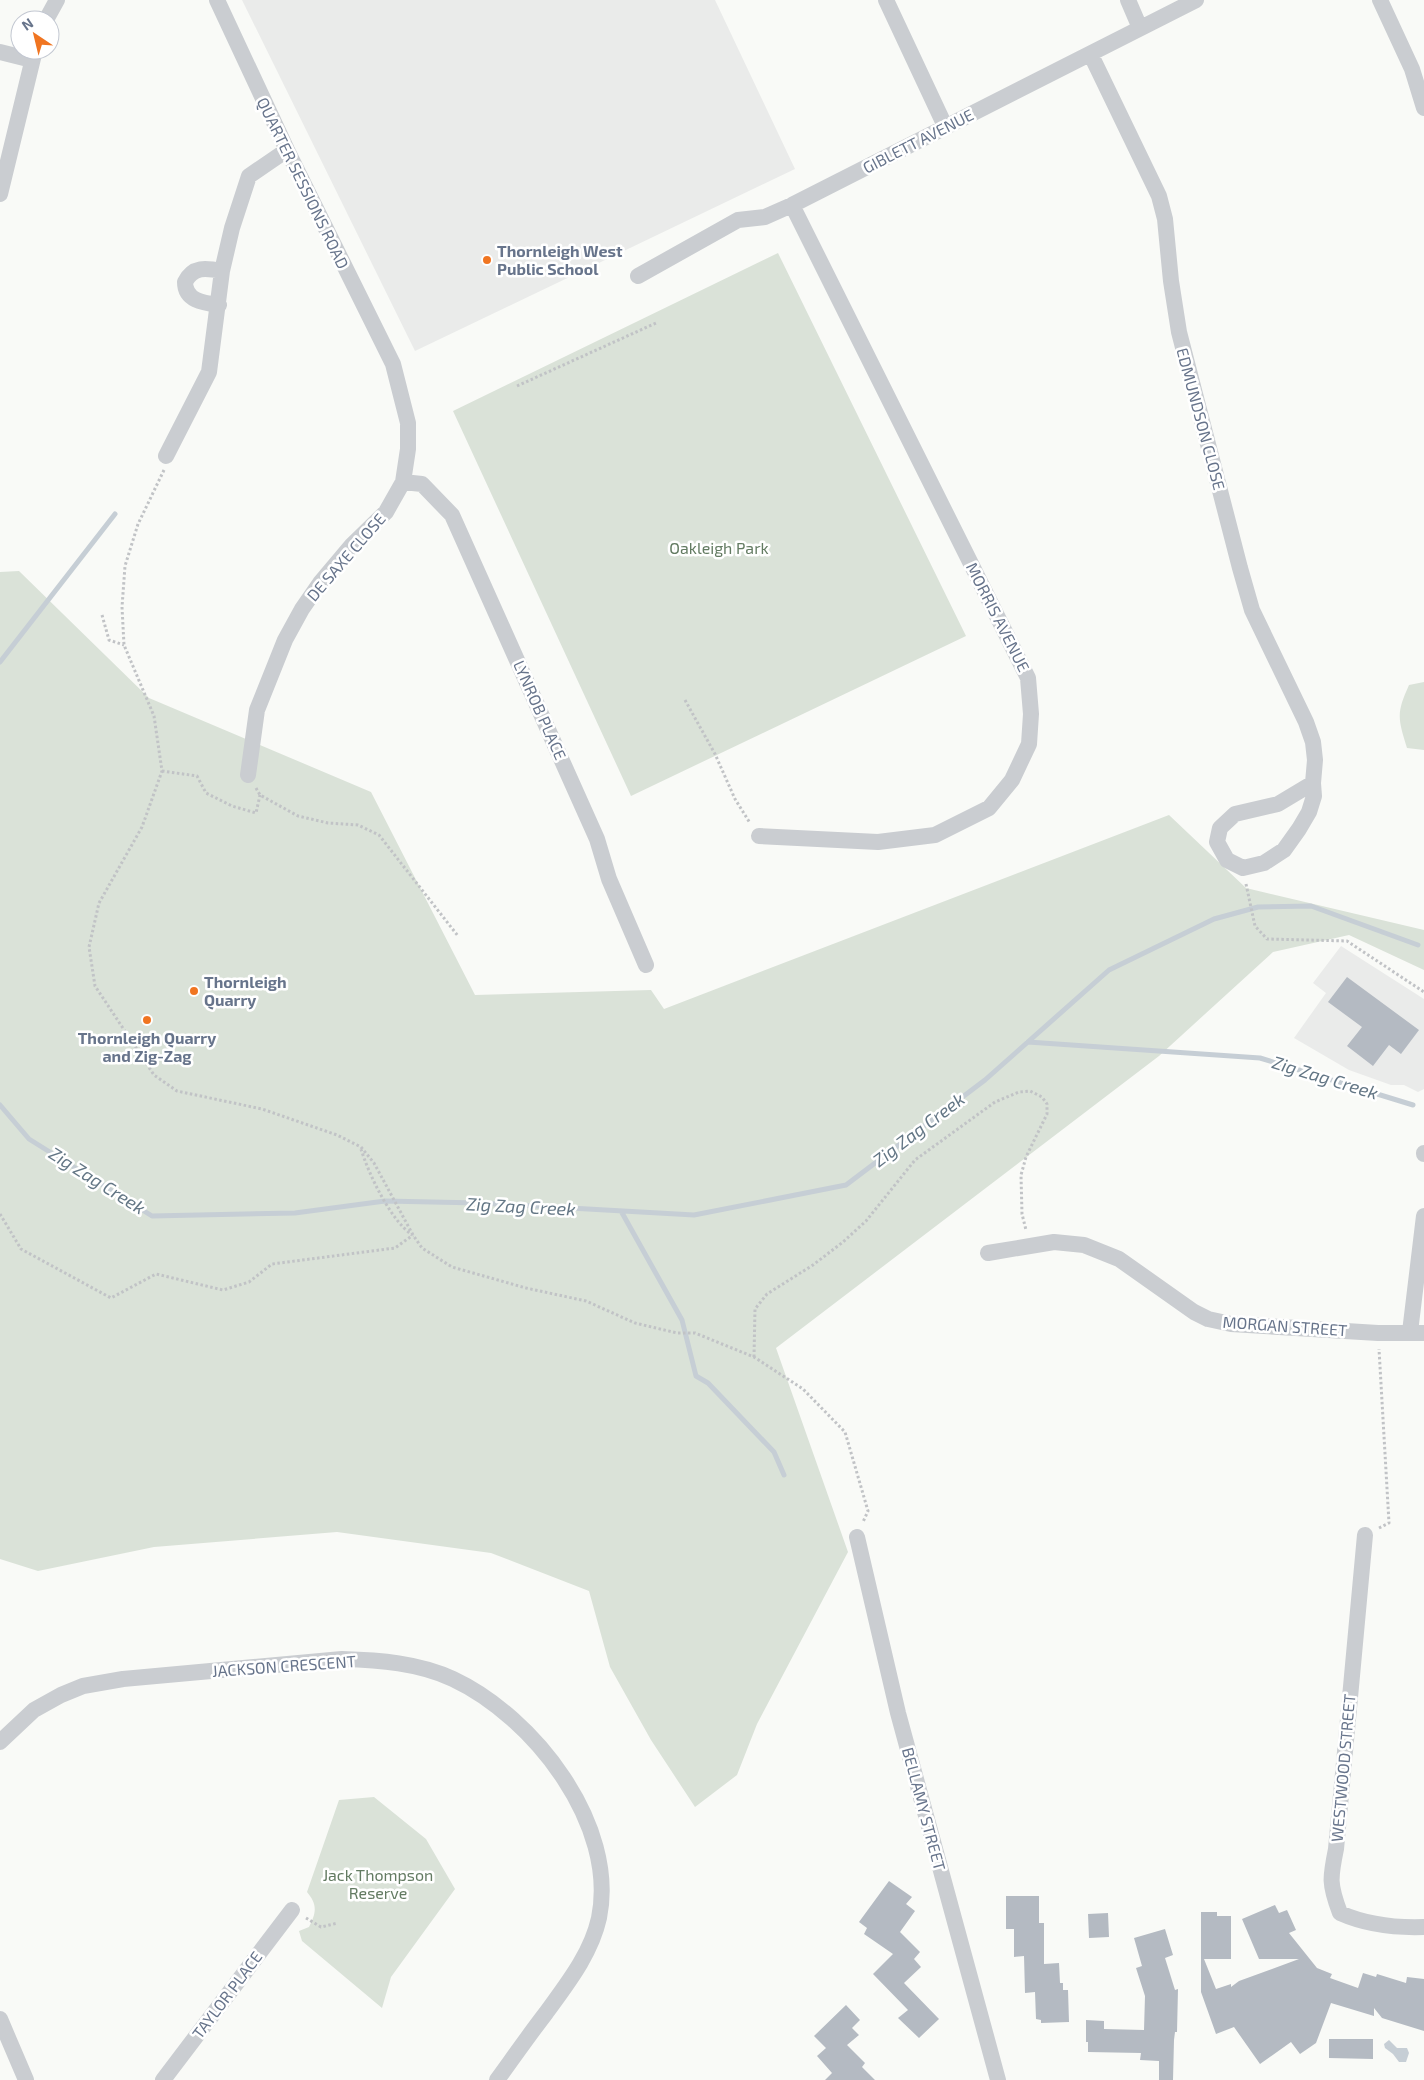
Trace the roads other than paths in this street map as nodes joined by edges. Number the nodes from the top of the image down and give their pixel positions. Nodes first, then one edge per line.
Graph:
1 (217, 0) edge
2 (886, 0) edge
3 (1128, 0) edge
4 (1196, 0) edge
5 (1380, 0) edge
6 (1140, 28) junction
7 (1091, 55) junction
8 (33, 60) edge
9 (1424, 108) edge
10 (945, 126) junction
11 (287, 150) junction
12 (0, 194) edge
13 (792, 205) junction
14 (222, 271) junction
15 (638, 276) dead end
16 (219, 304) junction
17 (393, 364) joint
18 (166, 456) road end
19 (403, 482) junction
20 (248, 775) road end
21 (1313, 784) junction
22 (759, 836) road end
23 (646, 965) dead end
24 (1424, 1216) edge
25 (988, 1253) dead end
26 (1417, 1332) edge
27 (1365, 1536) road end
28 (857, 1537) road end
29 (0, 1742) edge
30 (292, 1910) dead end
31 (1424, 1927) edge
32 (0, 2019) edge
33 (26, 2080) edge
34 (162, 2080) edge
35 (496, 2080) edge
36 (998, 2080) edge

1 - 11 street, QUARTER SESSIONS ROAD
2 - 10 street
3 - 6 street
4 - 6 street, GIBLETT AVENUE
5 - 9 street
6 - 7 street, GIBLETT AVENUE
7 - 10 street, GIBLETT AVENUE
7 - 21 street, EDMUNDSON CLOSE
8 - 12 street
10 - 13 street, GIBLETT AVENUE
11 - 14 street
11 - 17 street, QUARTER SESSIONS ROAD
13 - 15 street, GIBLETT AVENUE
13 - 22 street, MORRIS AVENUE
14 - 16 street
14 - 16 street
16 - 18 street
17 - 19 street, DE SAXE CLOSE
19 - 20 street, DE SAXE CLOSE
19 - 23 street, LYNROB PLACE
21 - 21 street, EDMUNDSON CLOSE
24 - 26 street
25 - 26 street, MORGAN STREET
27 - 31 street, WESTWOOD STREET
28 - 36 street, BELLAMY STREET
29 - 35 street, JACKSON CRESCENT
30 - 34 street, TAYLOR PLACE
32 - 33 street

